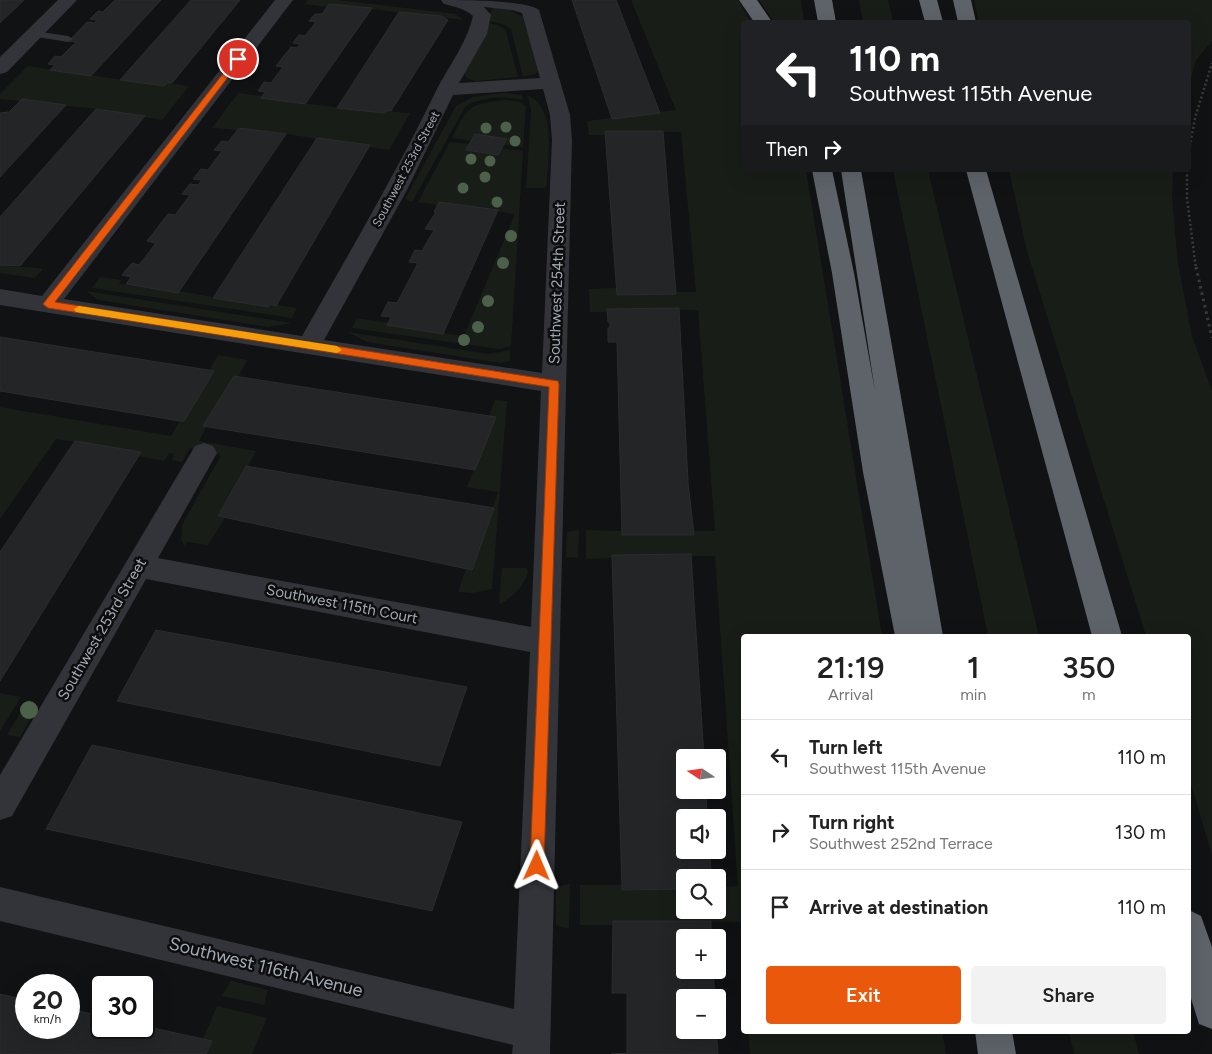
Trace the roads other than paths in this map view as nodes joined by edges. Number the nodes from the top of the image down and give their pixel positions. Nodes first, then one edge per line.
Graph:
1 (68, 0) edge
2 (284, 0) edge
3 (454, 0) edge
4 (748, 0) edge
5 (823, 0) edge
6 (928, 0) edge
7 (962, 0) edge
8 (762, 20) edge
9 (827, 20) edge
10 (933, 20) edge
11 (967, 20) edge
12 (34, 34) junction
13 (68, 39) dead end
14 (0, 68) edge
15 (552, 83) junction
16 (446, 90) junction
17 (822, 172) edge
18 (851, 172) edge
19 (977, 172) edge
20 (989, 172) edge
21 (1000, 254) junction
22 (0, 297) edge
23 (48, 304) junction
24 (309, 345) junction
25 (554, 384) junction
26 (204, 453) dead end
27 (139, 566) junction
28 (910, 634) edge
29 (928, 634) edge
30 (1106, 634) edge
31 (545, 642) junction
32 (0, 805) edge
33 (0, 904) edge
34 (1191, 935) edge
35 (1212, 1011) edge
36 (994, 1034) edge
37 (531, 1042) edge
38 (997, 1054) edge

1 - 12 street
2 - 23 street
3 - 15 street, Southwest 254th Street
3 - 16 street, Southwest 253rd Street
4 - 8 highway
5 - 9 highway
6 - 10 highway
7 - 11 highway
12 - 13 lane
12 - 14 street
15 - 16 street
15 - 25 street, Southwest 254th Street
16 - 24 street, Southwest 253rd Street
17 - 28 highway
18 - 29 highway
19 - 21 highway
20 - 21 highway
21 - 30 highway
22 - 23 street
23 - 24 street
24 - 25 street
25 - 31 street, Southwest 254th Street
26 - 27 street, Southwest 253rd Street
27 - 31 street, Southwest 115th Court
27 - 32 street, Southwest 253rd Street
31 - 37 street, Southwest 254th Street
33 - 37 street, Southwest 116th Avenue
34 - 35 highway
36 - 38 highway

